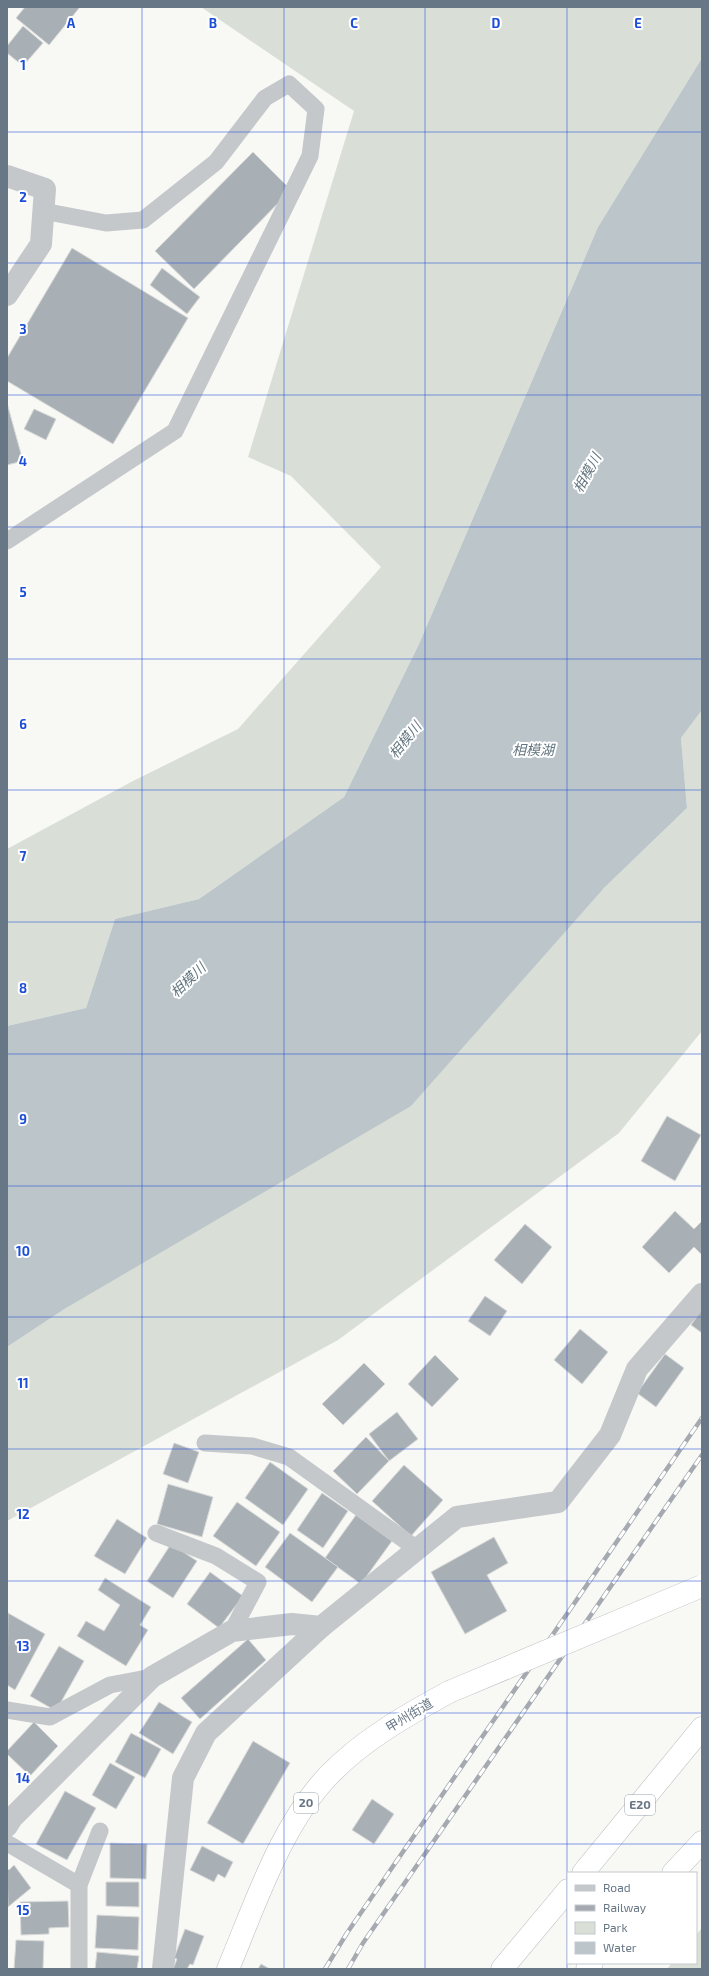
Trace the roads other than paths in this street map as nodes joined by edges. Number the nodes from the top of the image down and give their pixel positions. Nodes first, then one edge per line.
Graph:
1 (7, 176) edge
2 (43, 211) junction
3 (7, 295) edge
4 (7, 540) edge
5 (702, 1294) edge
6 (205, 1443) dead end
7 (156, 1533) dead end
8 (417, 1549) junction
9 (702, 1586) edge
10 (321, 1627) junction
11 (232, 1631) junction
12 (152, 1677) junction
13 (7, 1710) edge
14 (699, 1732) edge
15 (7, 1826) edge
16 (100, 1831) dead end
17 (702, 1842) edge
18 (7, 1843) edge
19 (584, 1872) edge
20 (674, 1872) edge
21 (79, 1885) junction
22 (567, 1891) edge
23 (79, 1969) edge
24 (163, 1969) edge
25 (228, 1969) edge
26 (502, 1969) edge

1 - 2 street
2 - 3 street
2 - 4 lane
5 - 8 street
6 - 8 lane
7 - 11 lane
8 - 10 street
9 - 25 highway, 甲州街道 / 20, bridge
10 - 11 street
10 - 24 street
11 - 12 street
12 - 13 lane
12 - 15 street
14 - 19 highway, E20
16 - 21 lane
17 - 20 highway
18 - 21 lane
21 - 23 lane
22 - 26 highway

